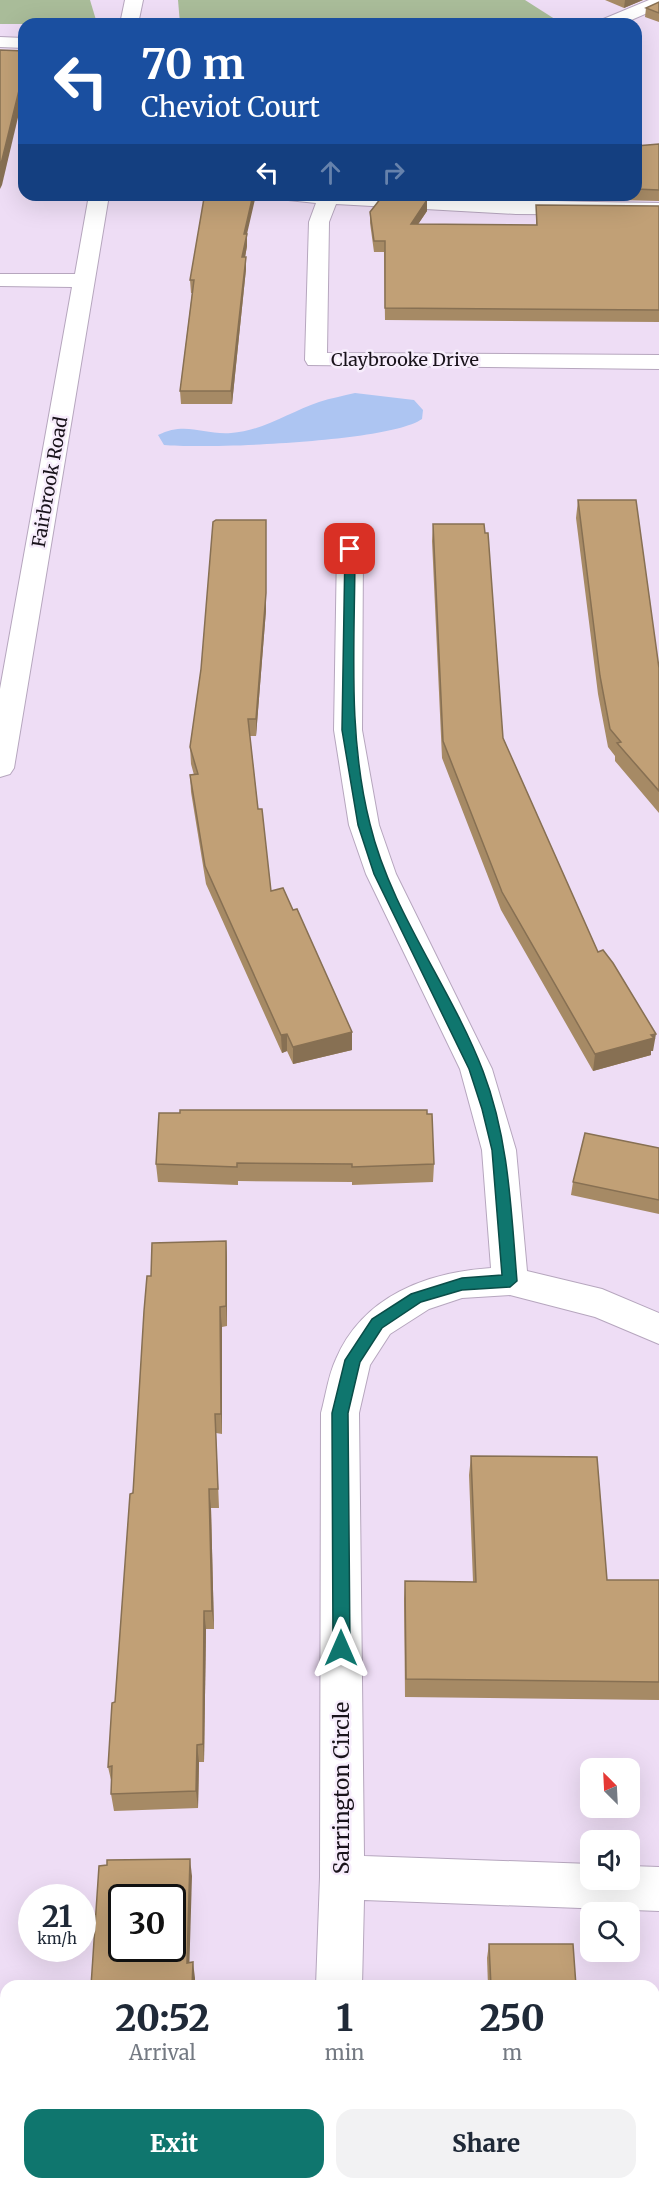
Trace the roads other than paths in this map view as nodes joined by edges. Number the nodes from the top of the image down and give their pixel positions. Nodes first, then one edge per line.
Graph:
1 (134, 0) edge
2 (659, 2) edge
3 (130, 18) edge
4 (621, 18) edge
5 (0, 42) edge
6 (18, 42) edge
7 (98, 201) edge
8 (327, 201) edge
9 (407, 201) edge
10 (659, 209) edge
11 (0, 280) edge
12 (85, 281) junction
13 (659, 362) edge
14 (350, 549) dead end
15 (3, 729) edge
16 (0, 768) edge
17 (510, 1281) junction
18 (659, 1329) edge
19 (342, 1877) junction
20 (659, 1889) edge
21 (339, 1980) edge

1 - 3 street
2 - 4 street
5 - 6 street
7 - 12 street, Fairbrook Road
8 - 13 street, Claybrooke Drive
9 - 10 street
11 - 12 street
12 - 15 street, Fairbrook Road
14 - 17 street
15 - 16 street, Fairbrook Road
17 - 18 street, Sarrington Circle
17 - 19 street, Sarrington Circle
19 - 20 street
19 - 21 street, Sarrington Circle

